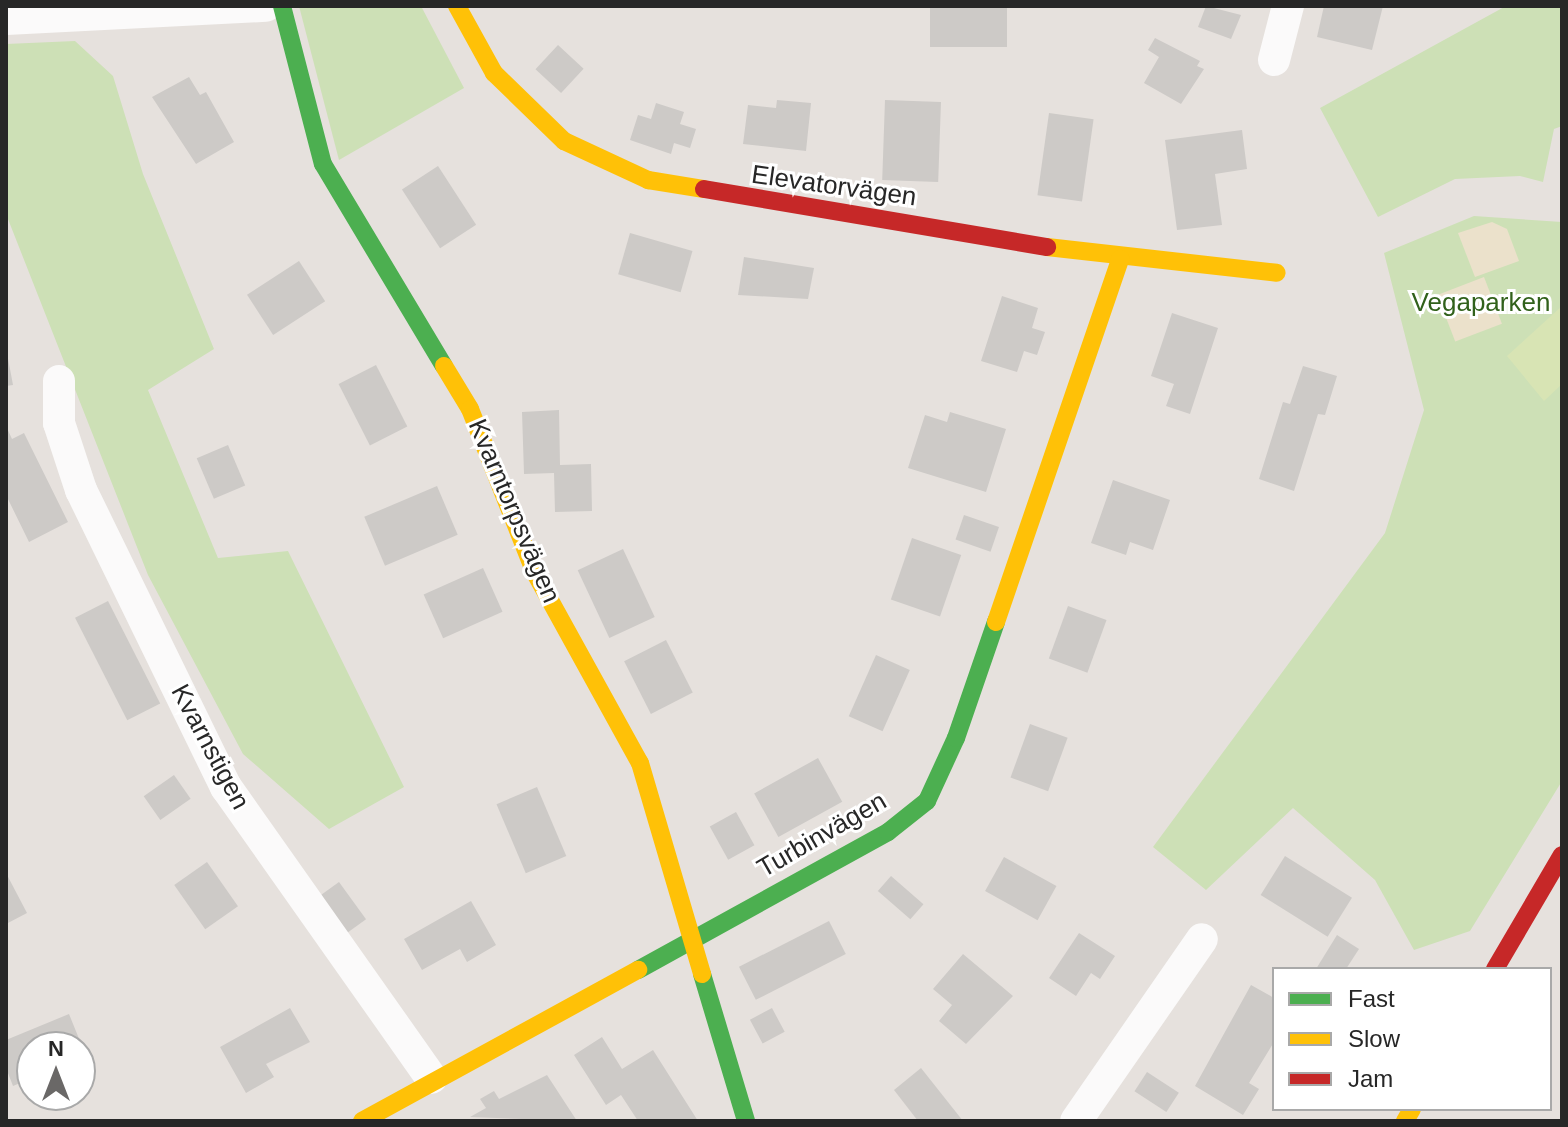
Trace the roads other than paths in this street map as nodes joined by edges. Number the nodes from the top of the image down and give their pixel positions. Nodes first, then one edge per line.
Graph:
1 (266, 6) edge
2 (282, 6) edge
3 (457, 6) edge
4 (1288, 6) edge
5 (6, 19) edge
6 (1274, 60) dead end
7 (1120, 259) junction
8 (1277, 273) dead end
9 (59, 381) dead end
10 (1562, 855) edge
11 (693, 935) junction
12 (1202, 939) dead end
13 (1496, 967) edge
14 (431, 1078) junction
15 (362, 1121) edge
16 (746, 1121) edge
17 (1076, 1121) edge

1 - 5 street
2 - 11 street, Kvarntorpsvägen
3 - 7 street, Elevatorvägen
4 - 6 street
7 - 8 street, Elevatorvägen
7 - 11 street, Turbinvägen
9 - 14 street, Kvarnstigen
10 - 13 street
11 - 14 street, Turbinvägen
11 - 16 street, Kvarntorpsvägen
12 - 17 street
14 - 15 street, Turbinvägen

